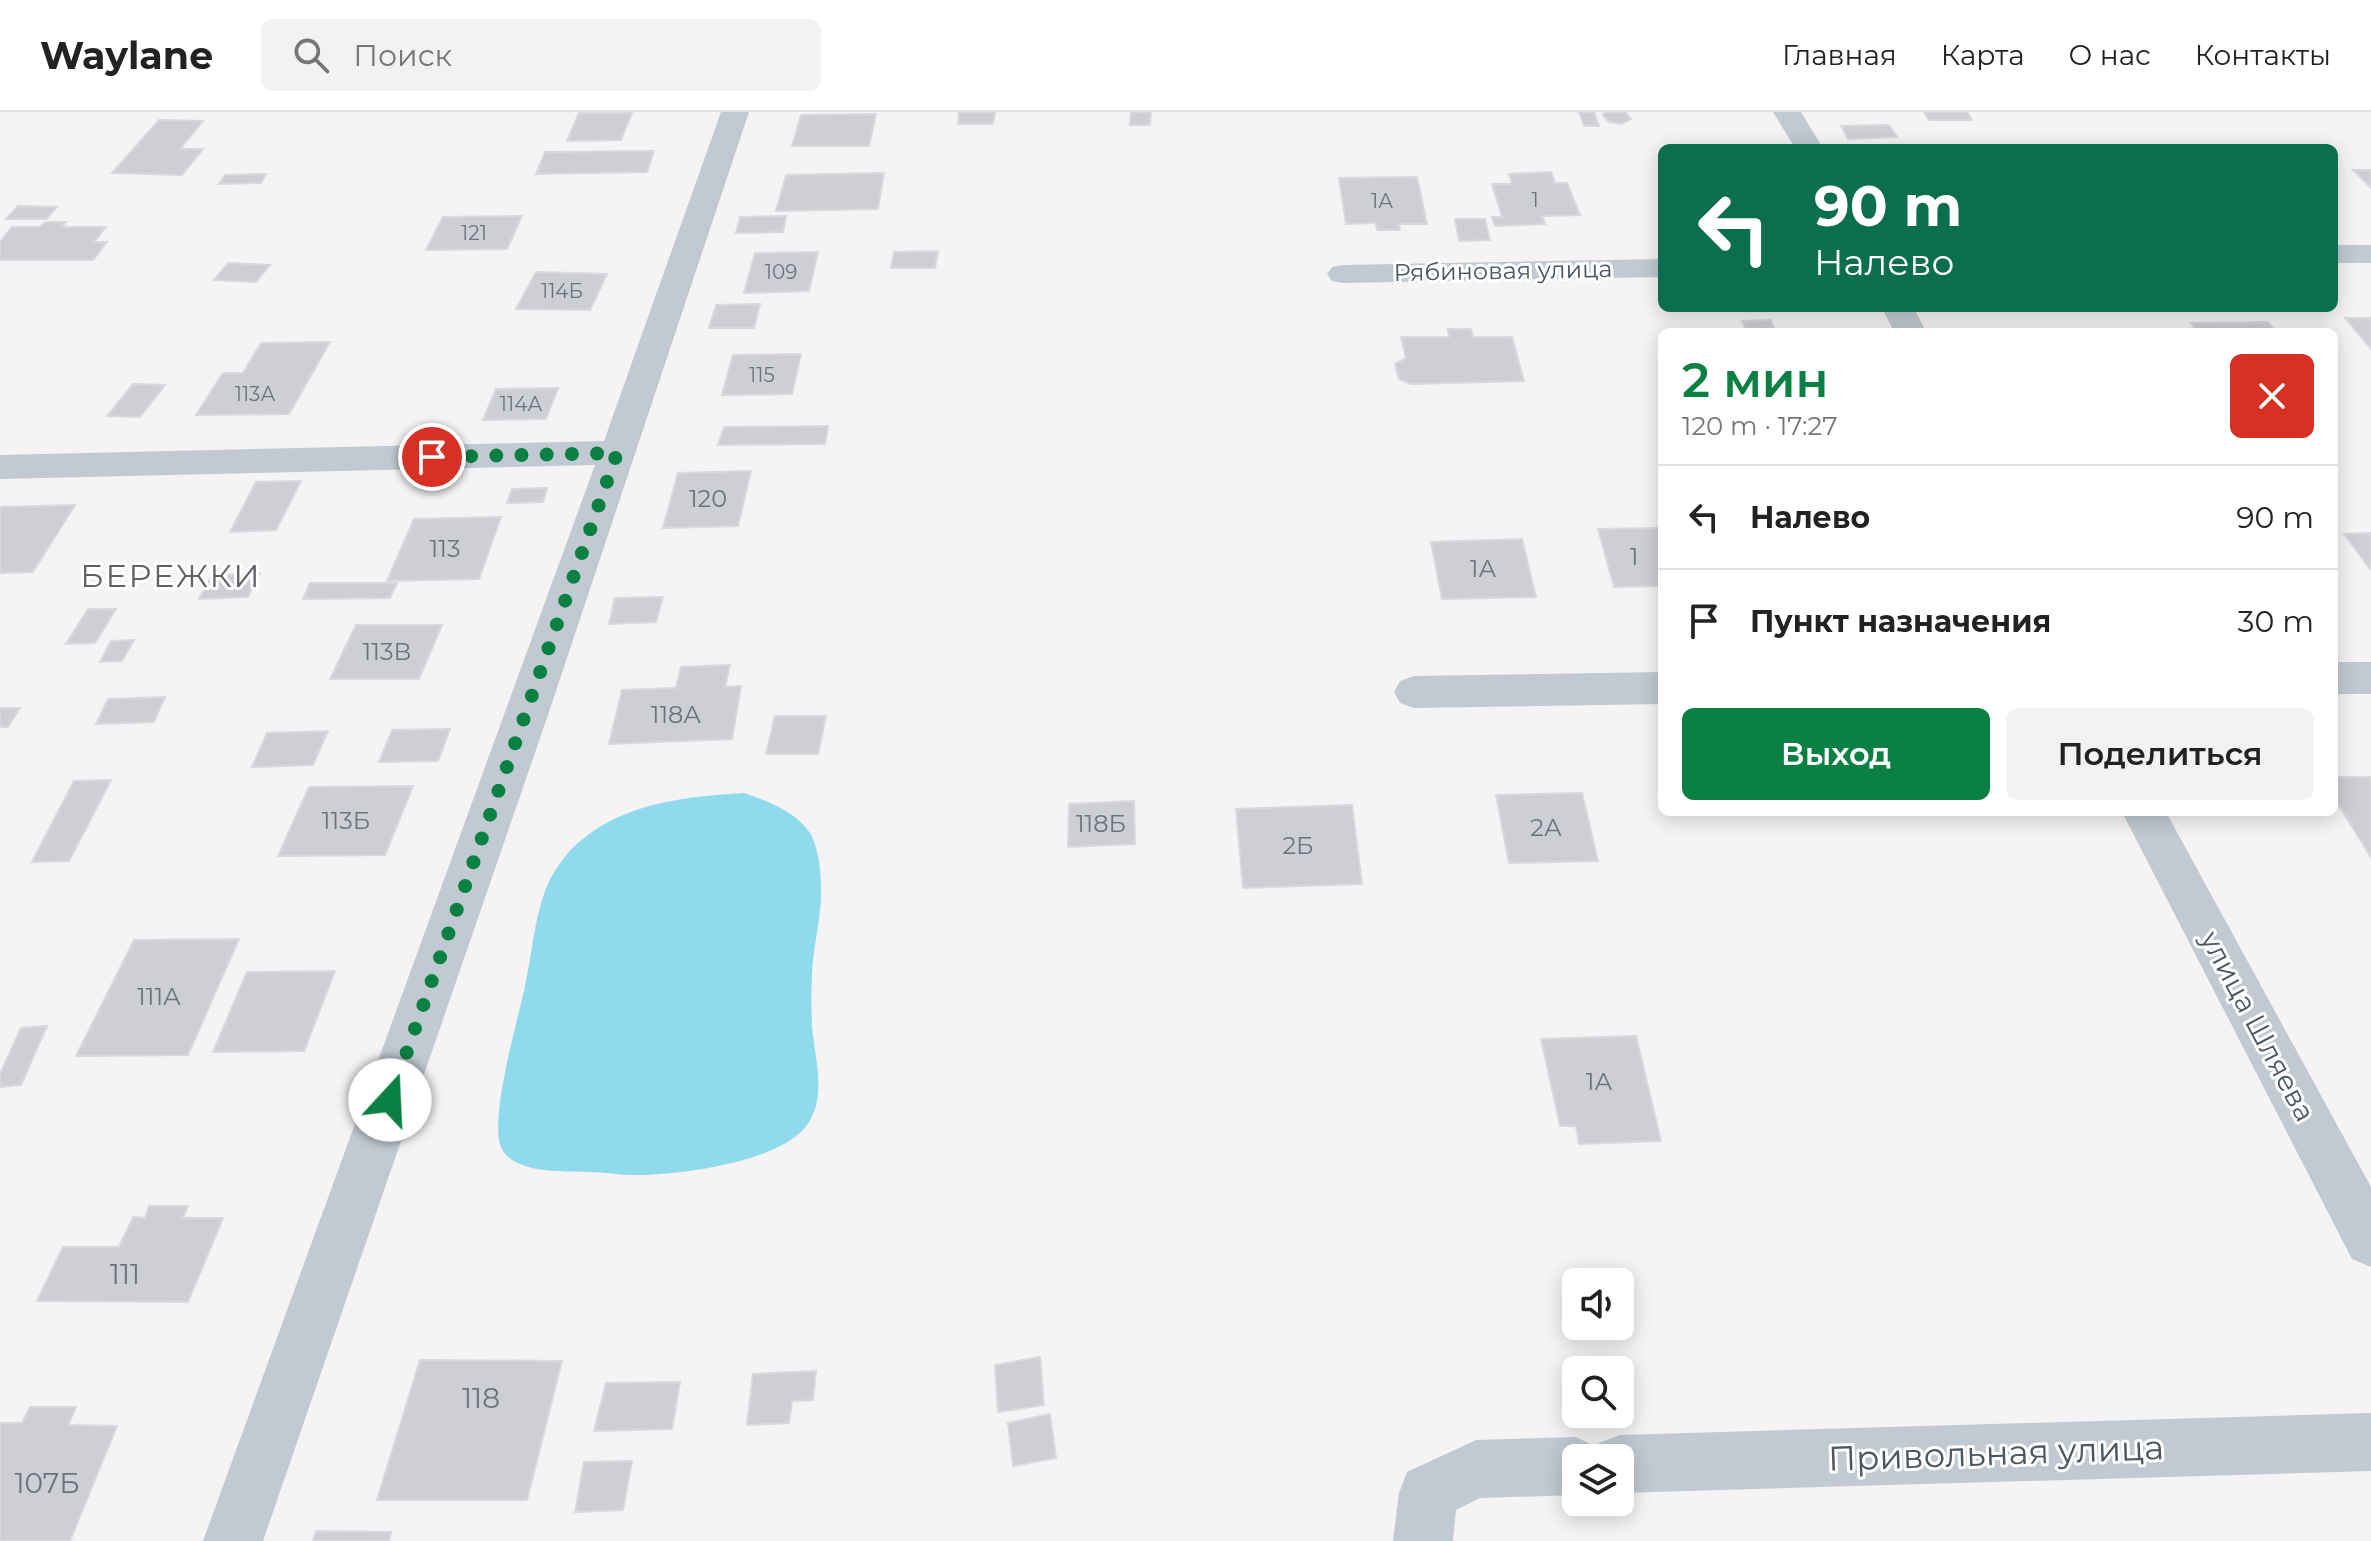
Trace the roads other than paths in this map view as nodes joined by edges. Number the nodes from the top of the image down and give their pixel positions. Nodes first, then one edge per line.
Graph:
1 (735, 112) edge
2 (1787, 112) edge
3 (1807, 144) edge
4 (2338, 254) edge
5 (2371, 254) edge
6 (1658, 268) edge
7 (1343, 274) dead end
8 (617, 453) junction
9 (0, 467) edge
10 (2338, 678) edge
11 (2371, 678) edge
12 (1658, 688) edge
13 (1414, 692) dead end
14 (2146, 816) edge
15 (2371, 1240) edge
16 (2371, 1442) edge
17 (1634, 1464) edge
18 (1562, 1466) edge
19 (233, 1541) edge
20 (1423, 1541) edge

1 - 8 street
2 - 3 street
4 - 5 street
6 - 7 street, Рябиновая улица
8 - 9 street
8 - 19 street
10 - 11 street
12 - 13 street
14 - 15 street, улица Шляева
16 - 17 street, Привольная улица
18 - 20 street

